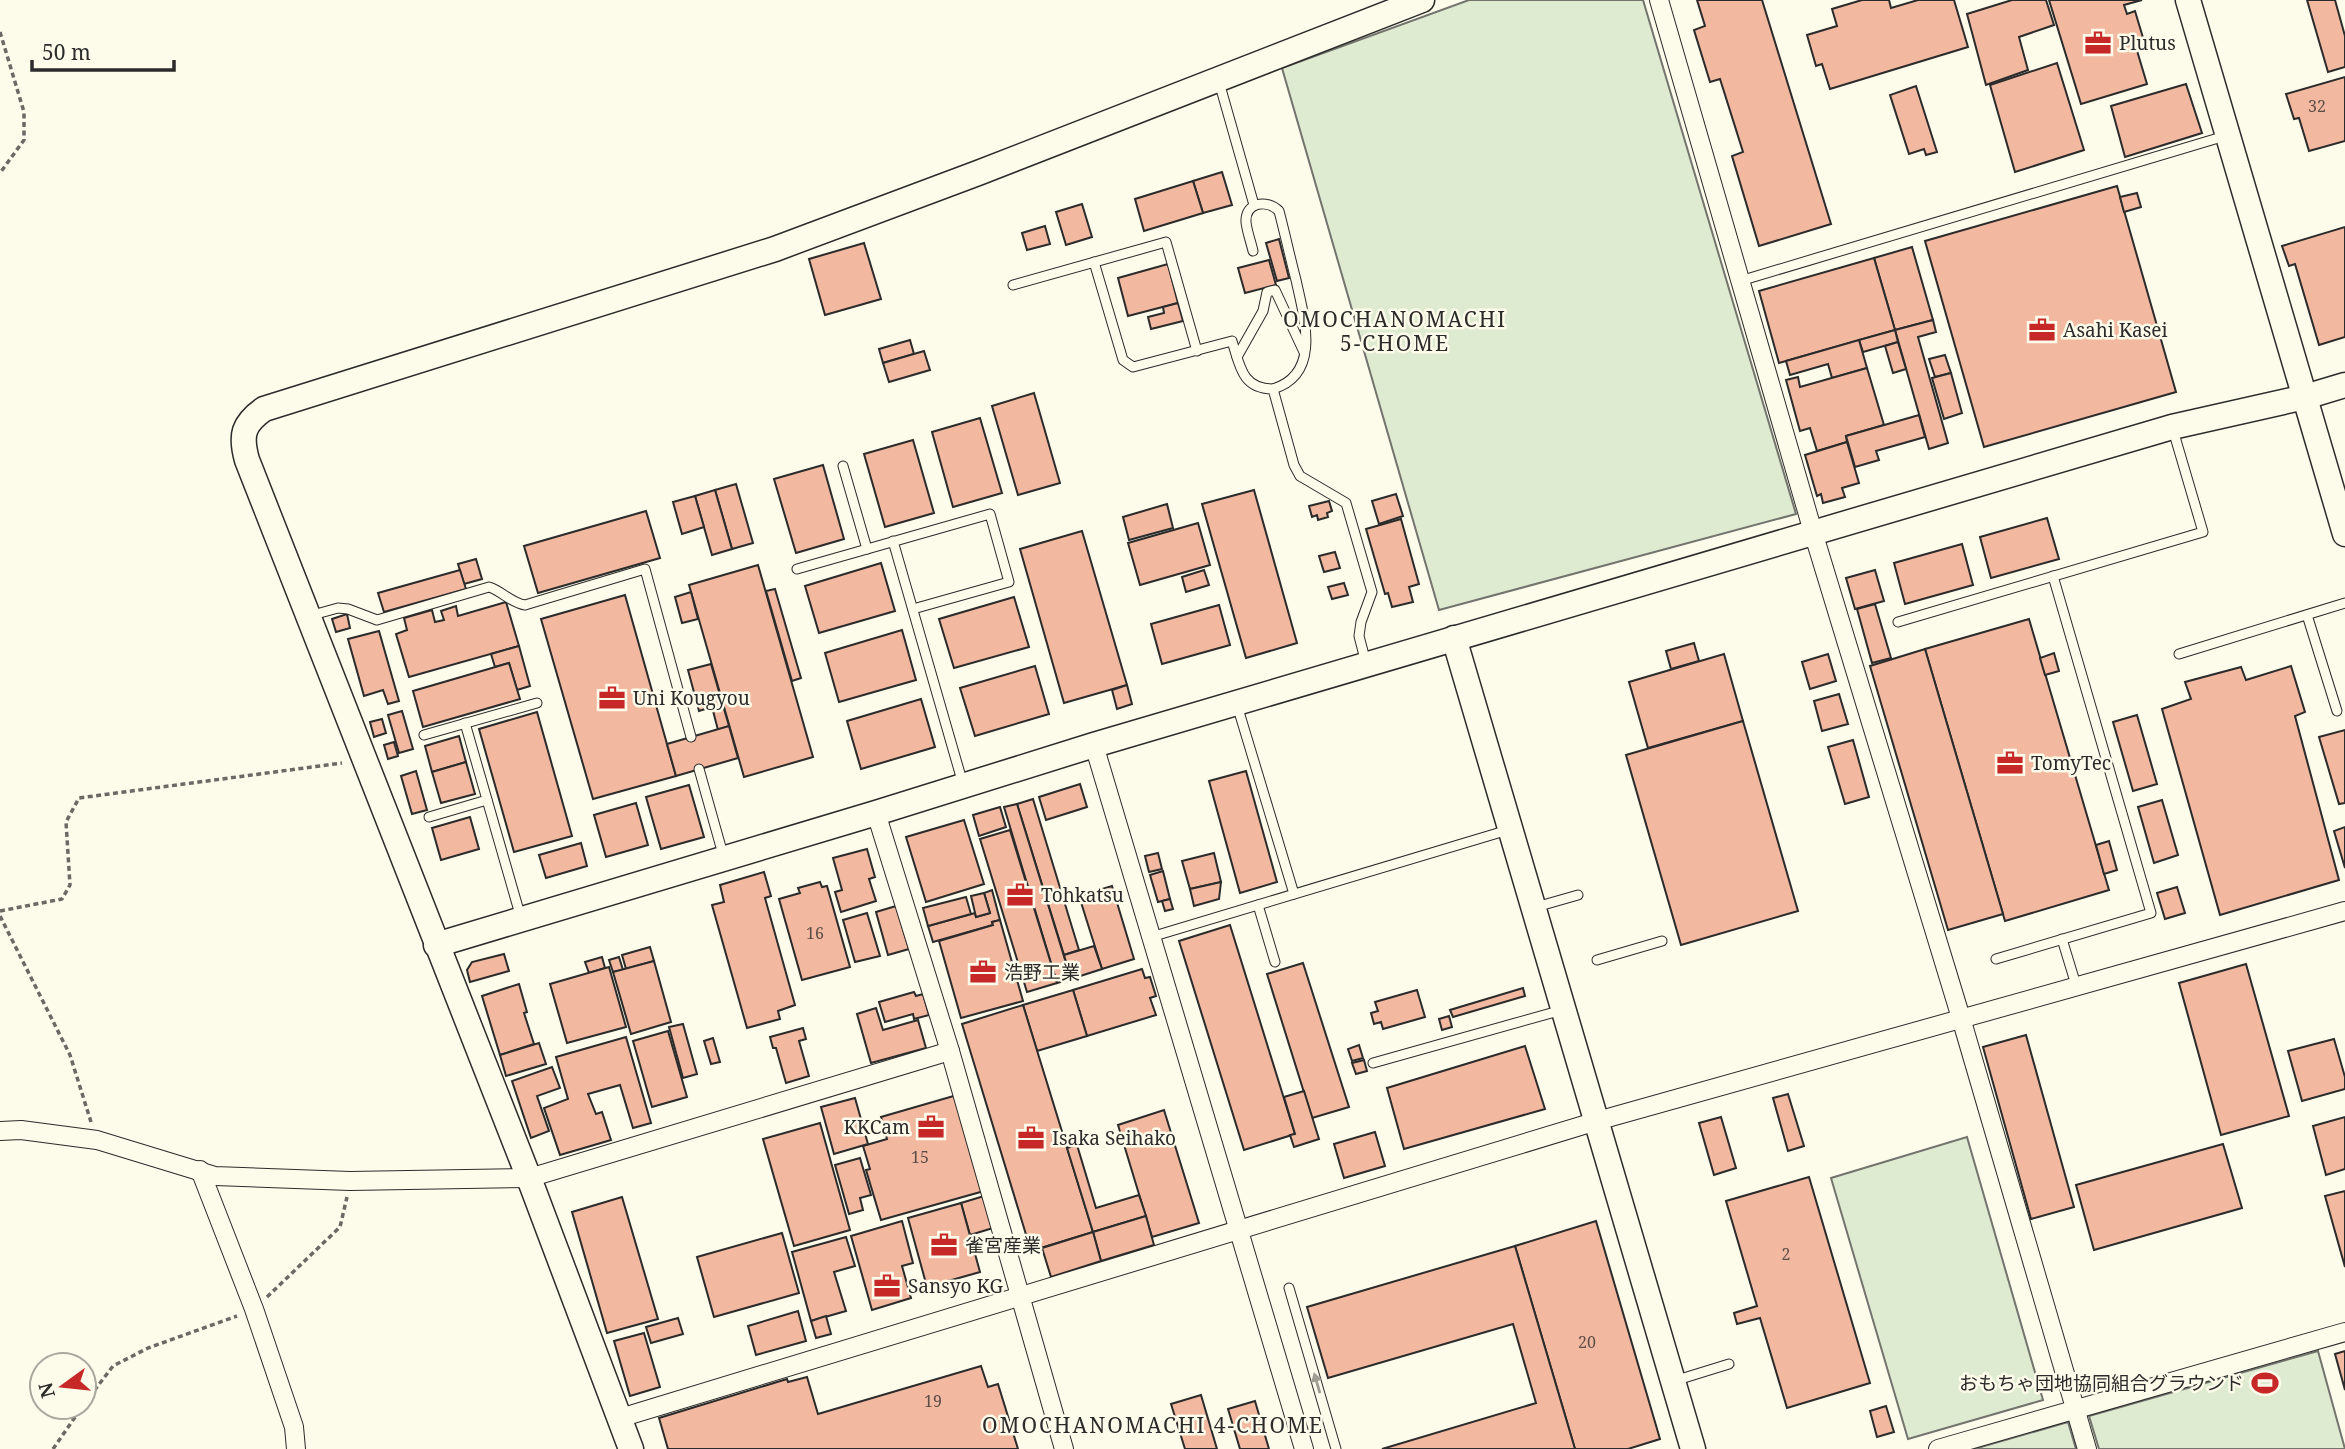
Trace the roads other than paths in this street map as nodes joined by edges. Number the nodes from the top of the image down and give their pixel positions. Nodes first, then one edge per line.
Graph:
1 (1422, 0) edge
2 (1659, 0) edge
3 (2188, 0) edge
4 (1218, 79) junction
5 (2227, 135) junction
6 (1254, 205) junction
7 (1253, 251) dead end
8 (1094, 262) junction
9 (1740, 281) junction
10 (1013, 285) dead end
11 (1197, 351) junction
12 (1305, 354) junction
13 (1237, 357) junction
14 (2345, 385) edge
15 (1273, 389) junction
16 (2305, 397) junction
17 (2172, 427) junction
18 (843, 466) dead end
19 (1813, 533) junction
20 (2345, 534) edge
21 (894, 541) junction
22 (867, 549) junction
23 (797, 569) dead end
24 (2053, 576) junction
25 (2345, 603) edge
26 (913, 609) junction
27 (2307, 615) junction
28 (308, 617) junction
29 (1898, 622) dead end
30 (1454, 638) junction
31 (2179, 654) dead end
32 (1367, 664) junction
33 (537, 702) dead end
34 (1236, 703) junction
35 (2337, 711) dead end
36 (465, 723) junction
37 (424, 735) dead end
38 (691, 737) dead end
39 (1094, 745) junction
40 (699, 769) dead end
41 (964, 786) junction
42 (487, 800) junction
43 (876, 813) junction
44 (429, 817) dead end
45 (1511, 829) junction
46 (724, 859) junction
47 (1294, 894) junction
48 (1578, 895) dead end
49 (1258, 905) junction
50 (1534, 908) junction
51 (2345, 911) edge
52 (521, 919) junction
53 (1152, 937) junction
54 (2062, 939) junction
55 (1662, 941) dead end
56 (436, 945) junction
57 (1996, 959) dead end
58 (1597, 960) dead end
59 (1275, 962) dead end
60 (2076, 985) junction
61 (1564, 1010) junction
62 (1961, 1018) junction
63 (950, 1051) junction
64 (1373, 1063) dead end
65 (1597, 1121) junction
66 (0, 1131) edge
67 (200, 1170) junction
68 (529, 1178) junction
69 (1239, 1229) junction
70 (1289, 1288) dead end
71 (1020, 1296) junction
72 (2345, 1332) edge
73 (1729, 1364) dead end
74 (1674, 1381) junction
75 (2075, 1408) junction
76 (620, 1418) junction
77 (296, 1449) edge
78 (631, 1449) edge
79 (1064, 1449) edge
80 (1304, 1449) edge
81 (1336, 1449) edge
82 (1693, 1449) edge
83 (1938, 1449) edge
84 (2087, 1449) edge

1 - 4 street
2 - 9 street
3 - 5 street
4 - 6 lane
4 - 28 street
5 - 9 lane
5 - 16 street
6 - 7 lane
6 - 12 lane
8 - 10 lane
8 - 11 lane
8 - 11 lane
9 - 19 street
11 - 13 lane
12 - 13 lane
12 - 15 lane
13 - 15 lane
14 - 16 street
15 - 32 lane
16 - 17 street
16 - 20 street
17 - 19 street
17 - 24 lane
18 - 22 lane
19 - 30 street
19 - 62 street
21 - 22 lane
21 - 26 lane
21 - 26 lane
22 - 23 lane
24 - 29 lane
24 - 54 lane
25 - 27 lane
26 - 41 lane
27 - 31 lane
27 - 35 lane
28 - 38 lane
28 - 56 street
30 - 32 street
30 - 45 street
32 - 34 street
33 - 36 lane
34 - 39 street
34 - 47 lane
36 - 37 lane
36 - 42 lane
39 - 41 street
39 - 53 street
40 - 46 lane
41 - 43 street
42 - 44 lane
42 - 52 lane
43 - 46 street
43 - 63 street
45 - 47 lane
45 - 50 street
46 - 52 street
47 - 49 lane
48 - 50 lane
49 - 53 lane
49 - 59 lane
50 - 61 street
51 - 60 street
52 - 56 street
53 - 69 street
54 - 57 lane
54 - 60 lane
55 - 58 lane
56 - 68 street
60 - 62 street
61 - 64 lane
61 - 65 street
62 - 65 street
62 - 75 street
63 - 68 street
63 - 71 street
65 - 69 street
65 - 74 street
66 - 67 street
67 - 68 street
67 - 77 street
68 - 76 street
69 - 71 street
69 - 80 street
81 -> 70 lane
71 - 76 street
71 - 79 street
72 - 75 street
73 - 74 lane
74 - 82 street
75 - 83 street
75 - 84 street
76 - 78 street

